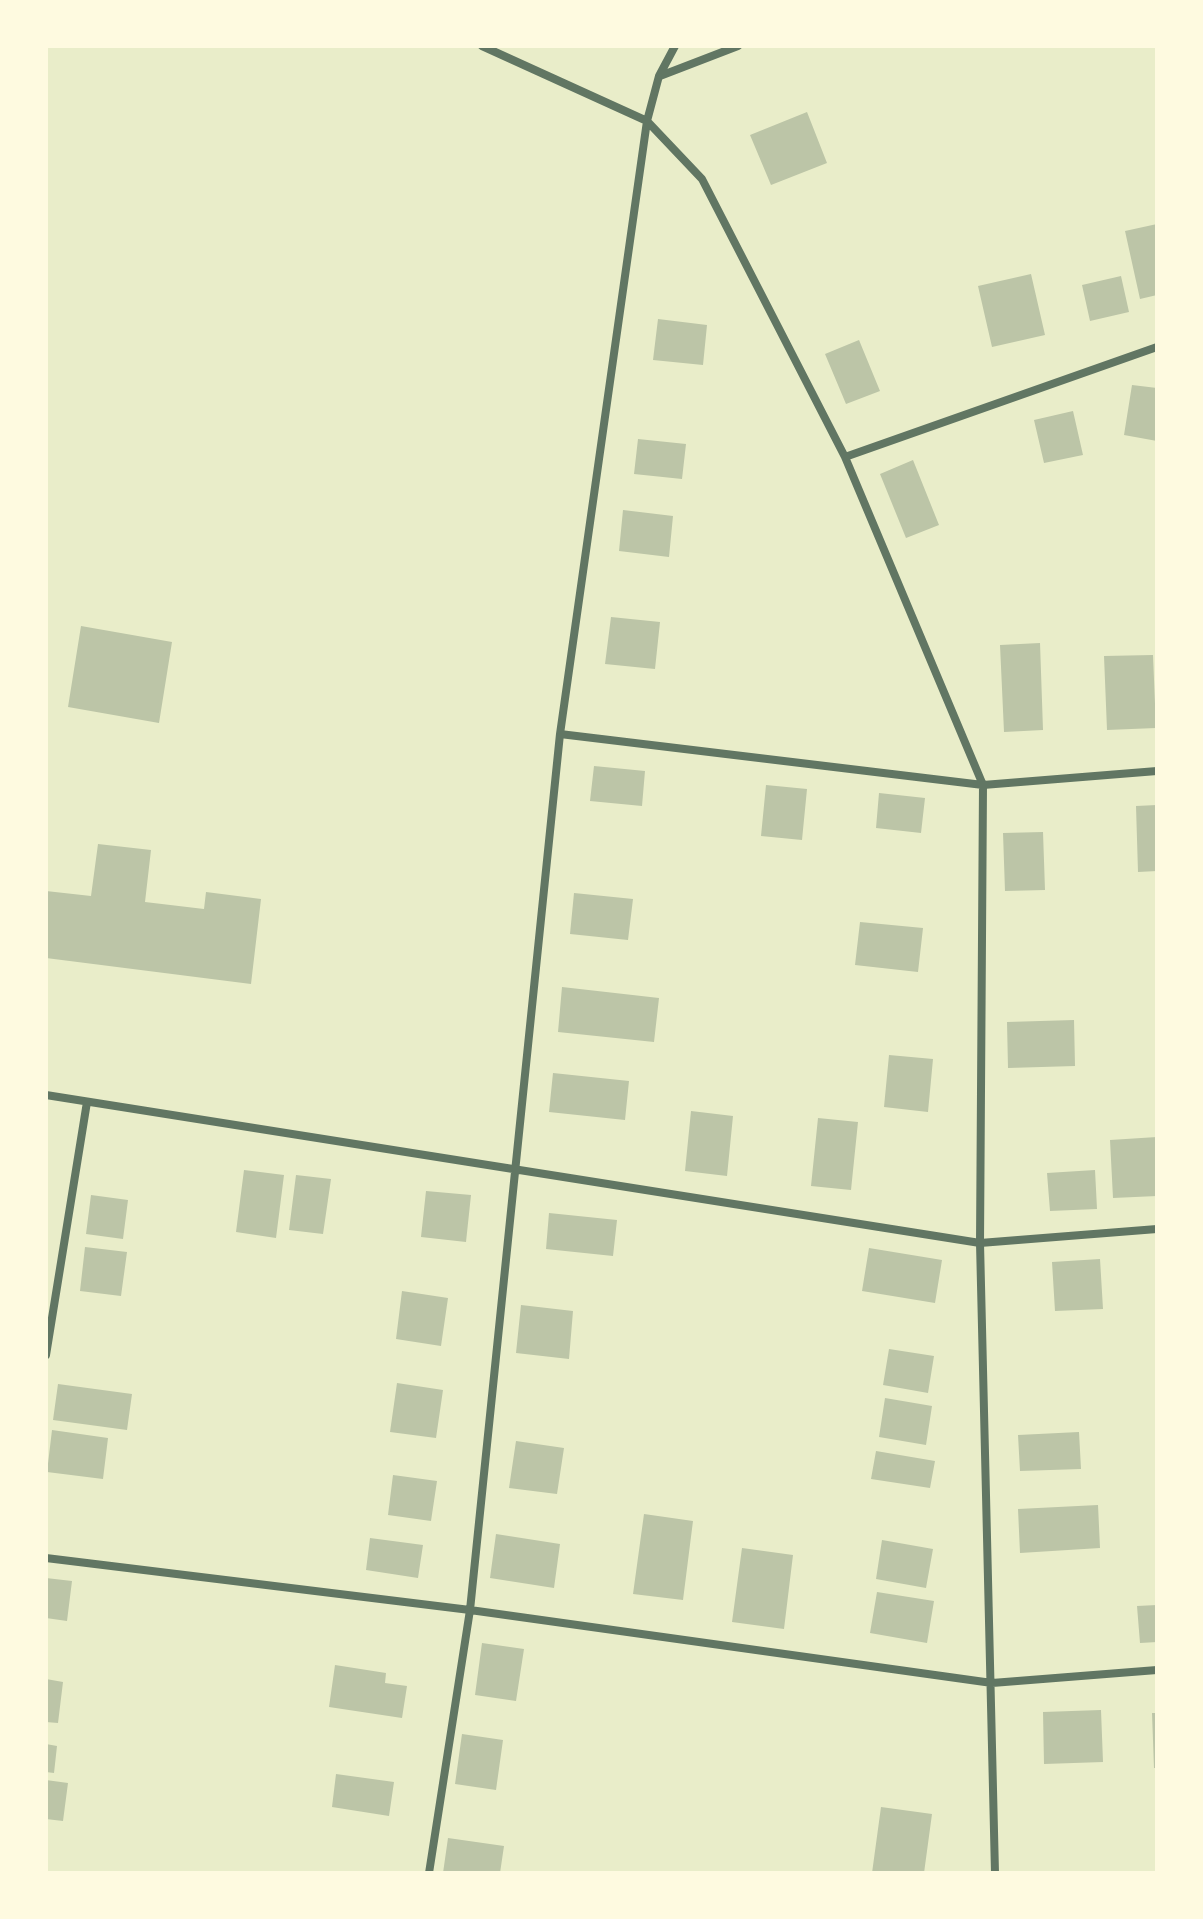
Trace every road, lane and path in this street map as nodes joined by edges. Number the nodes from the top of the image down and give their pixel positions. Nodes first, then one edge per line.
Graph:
1 (482, 46) edge
2 (675, 46) edge
3 (738, 46) edge
4 (659, 76) junction
5 (647, 121) junction
6 (1157, 347) edge
7 (845, 457) junction
8 (560, 734) junction
9 (1157, 771) edge
10 (983, 785) junction
11 (46, 1095) edge
12 (87, 1102) junction
13 (516, 1170) junction
14 (1157, 1229) edge
15 (980, 1243) junction
16 (46, 1355) edge
17 (46, 1558) edge
18 (470, 1610) junction
19 (1157, 1670) edge
20 (992, 1683) junction
21 (429, 1873) edge
22 (995, 1873) edge

1 - 5 street
2 - 4 street
3 - 4 street
4 - 5 street
5 - 7 street
5 - 8 street
6 - 7 street
7 - 10 street
8 - 10 street
8 - 13 street
9 - 10 street
10 - 15 street
11 - 12 street
12 - 13 street
12 - 16 street
13 - 15 street
13 - 18 street
14 - 15 street
15 - 20 street
17 - 18 street
18 - 20 street
18 - 21 street
19 - 20 street
20 - 22 street

